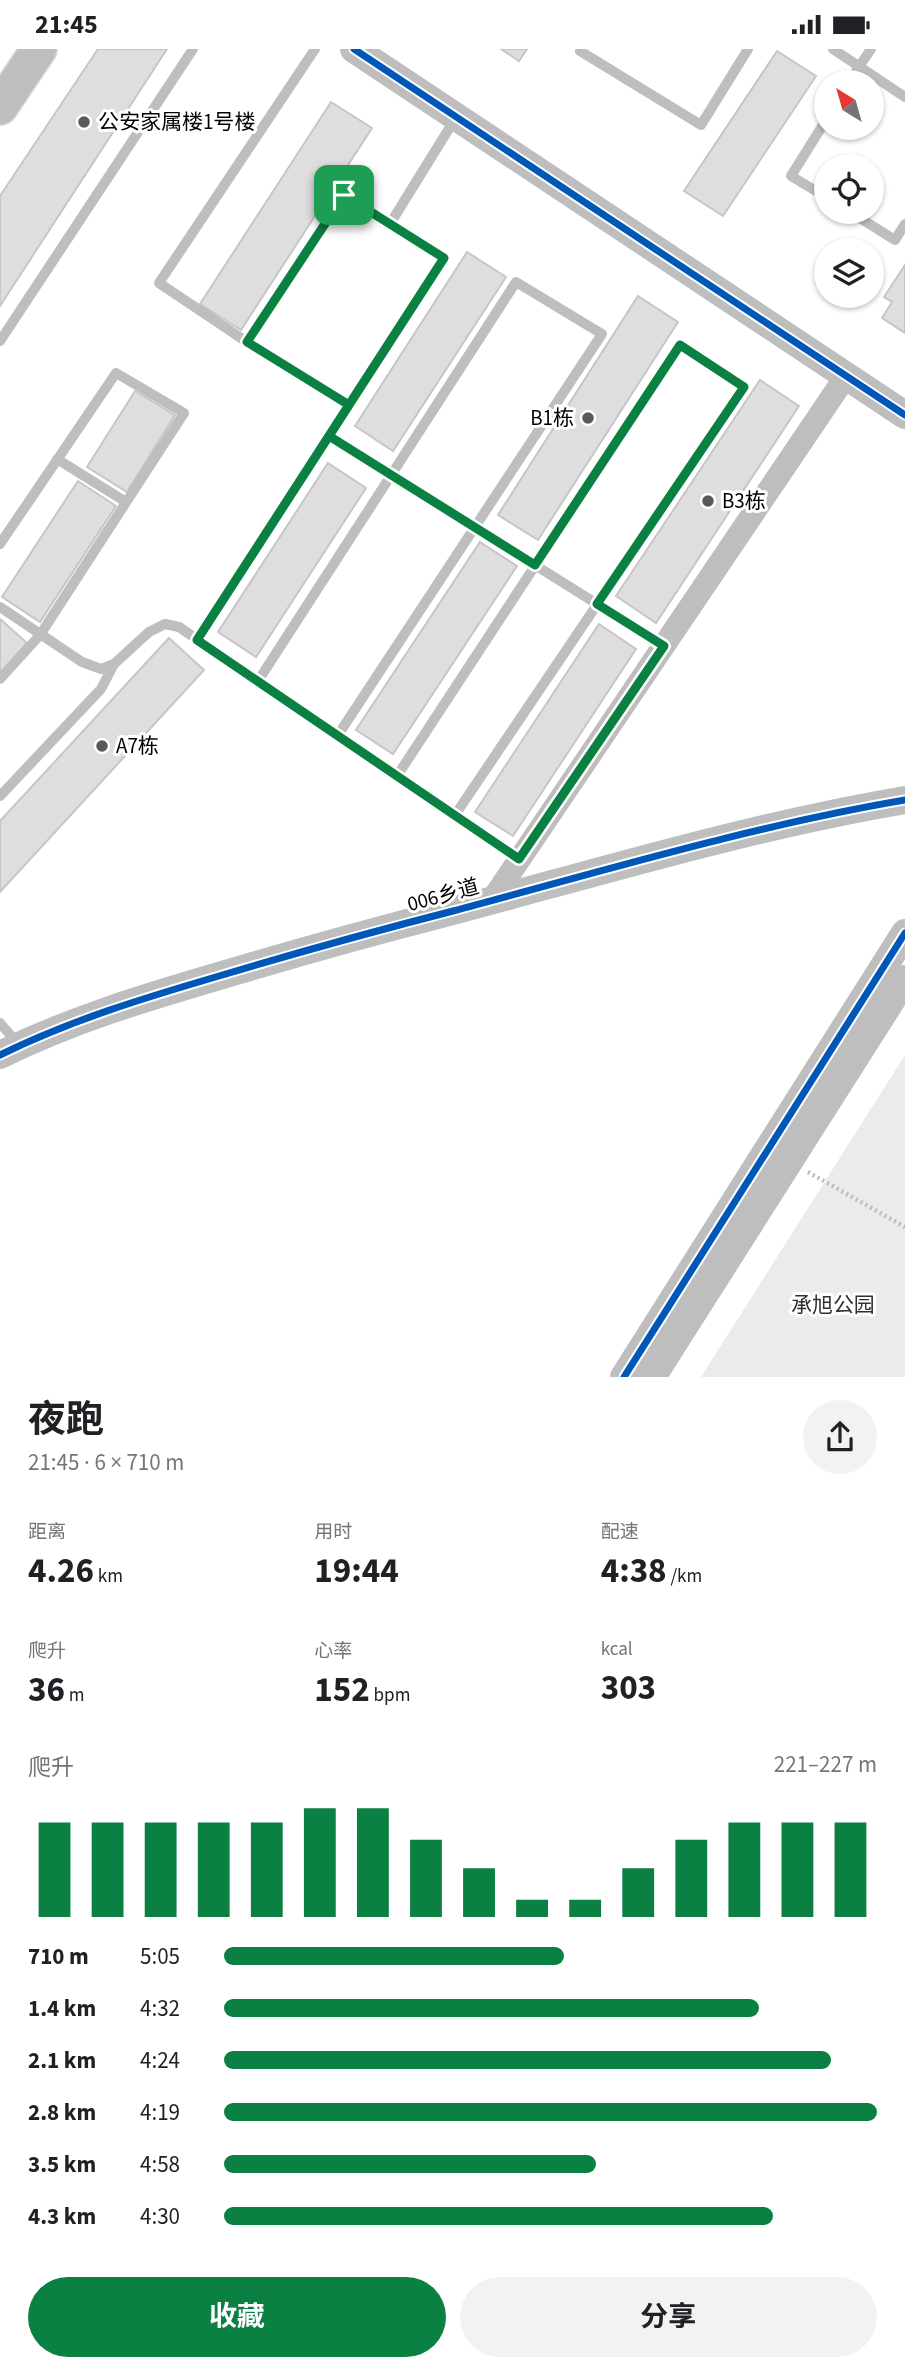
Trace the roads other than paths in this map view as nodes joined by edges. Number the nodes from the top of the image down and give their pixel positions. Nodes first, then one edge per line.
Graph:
1 (38, 49) edge
2 (194, 49) edge
3 (315, 49) edge
4 (354, 49) edge
5 (581, 49) edge
6 (748, 49) edge
7 (833, 49) edge
8 (871, 49) edge
9 (859, 66) junction
10 (856, 70) edge
11 (905, 97) edge
12 (0, 107) edge
13 (456, 117) junction
14 (814, 139) edge
15 (814, 190) edge
16 (390, 224) junction
17 (869, 224) edge
18 (905, 224) edge
19 (0, 341) edge
20 (247, 342) junction
21 (846, 376) junction
22 (349, 405) junction
23 (905, 415) edge
24 (329, 436) junction
25 (57, 459) junction
26 (391, 475) junction
27 (126, 502) junction
28 (475, 528) junction
29 (0, 544) edge
30 (535, 565) junction
31 (597, 604) junction
32 (0, 607) edge
33 (40, 635) junction
34 (197, 640) junction
35 (664, 646) junction
36 (114, 664) junction
37 (0, 679) edge
38 (258, 681) junction
39 (338, 735) junction
40 (397, 776) junction
41 (0, 796) edge
42 (905, 800) edge
43 (455, 815) junction
44 (519, 859) junction
45 (492, 900) junction
46 (905, 933) edge
47 (905, 979) edge
48 (0, 1023) edge
49 (9, 1050) edge
50 (624, 1377) edge
51 (652, 1377) edge

1 - 12 main road
2 - 19 lane
3 - 20 lane
4 - 13 street
5 - 6 lane
7 - 9 lane
8 - 9 lane
9 - 10 lane
9 - 11 lane
13 - 16 lane
13 - 21 street
14 - 15 lane
16 - 20 lane
16 - 22 lane
17 - 18 lane
20 - 22 lane
21 - 23 street
21 - 35 street
22 - 24 lane
24 - 26 lane
24 - 34 lane
25 - 27 lane
25 - 27 lane
25 - 29 lane
26 - 28 lane
26 - 28 lane
26 - 38 lane
27 - 33 lane
28 - 30 lane
28 - 39 lane
30 - 31 lane
30 - 31 lane
30 - 40 lane
31 - 35 lane
31 - 43 lane
32 - 33 lane
33 - 36 lane
33 - 37 lane
34 - 36 lane
34 - 38 lane
35 - 44 street
36 - 41 lane
38 - 39 lane
39 - 40 lane
40 - 43 lane
42 - 45 street, 006乡道
43 - 44 lane
44 - 45 street
45 - 49 street, 006乡道
46 - 50 street
47 - 51 street
48 - 49 lane

